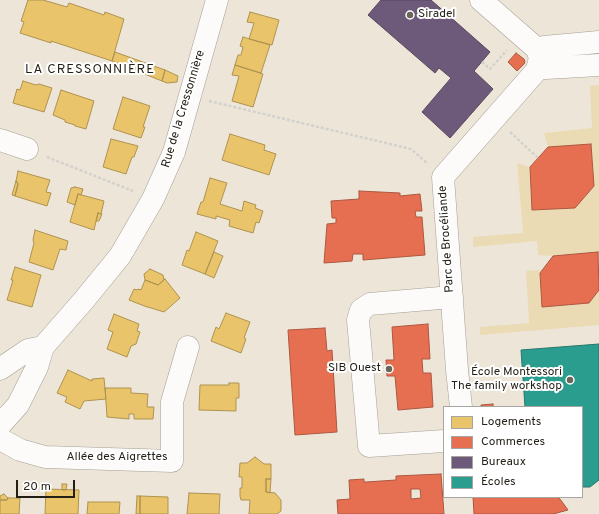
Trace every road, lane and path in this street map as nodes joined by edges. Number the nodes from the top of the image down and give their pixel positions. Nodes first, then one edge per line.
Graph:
1 (217, 0) edge
2 (481, 0) edge
3 (520, 34) junction
4 (599, 42) edge
5 (540, 58) junction
6 (482, 62) dead end
7 (599, 64) edge
8 (189, 96) junction
9 (510, 132) dead end
10 (0, 140) edge
11 (28, 149) joint
12 (538, 158) dead end
13 (443, 176) junction
14 (153, 199) junction
15 (452, 297) junction
16 (43, 347) junction
17 (188, 348) dead end
18 (0, 369) edge
19 (461, 406) edge
20 (0, 426) edge
21 (443, 441) edge

1 - 8 street, Rue de la Cressonnière
2 - 3 street
3 - 5 street
3 - 6 path
4 - 5 street, Parc de Brocéliande
5 - 7 street
5 - 13 street, Parc de Brocéliande
8 - 13 path
8 - 14 street, Rue de la Cressonnière
9 - 12 path
10 - 11 street
11 - 14 path
13 - 15 street, Parc de Brocéliande
14 - 16 street, Rue de la Cressonnière
15 - 19 street, Parc de Brocéliande
15 - 21 street
16 - 18 street
16 - 20 street, Rue de la Cressonnière
17 - 20 street, Allée des Aigrettes

